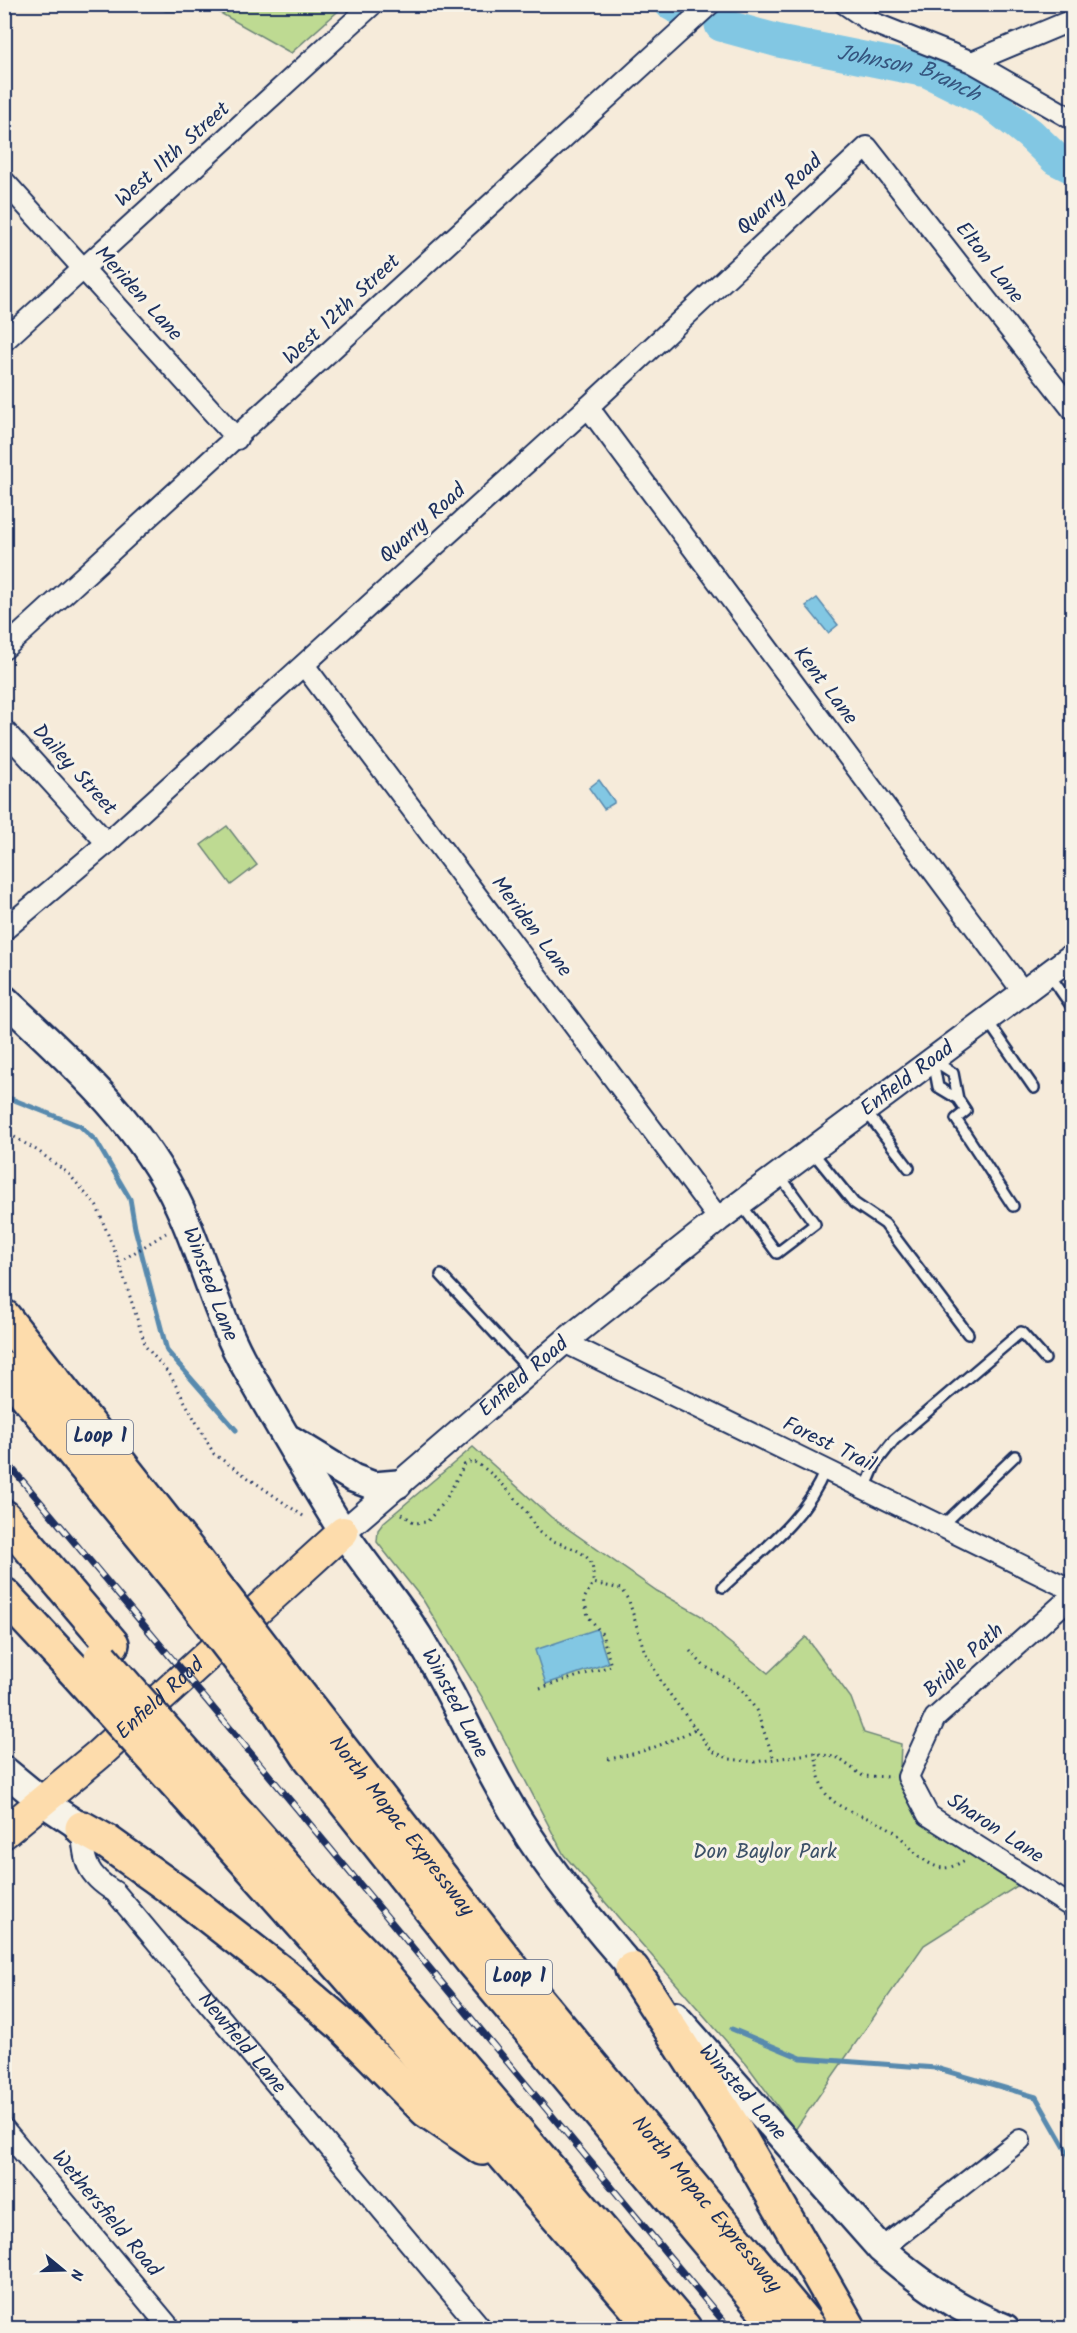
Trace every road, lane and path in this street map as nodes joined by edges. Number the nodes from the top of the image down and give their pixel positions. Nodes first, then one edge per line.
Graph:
1 (373, 4) edge
2 (710, 4) edge
3 (845, 4) edge
4 (1072, 20) edge
5 (972, 62) junction
6 (1072, 119) edge
7 (867, 147) joint
8 (4, 181) edge
9 (83, 270) junction
10 (4, 341) edge
11 (588, 407) junction
12 (1072, 409) edge
13 (237, 439) junction
14 (4, 649) edge
15 (304, 664) junction
16 (4, 730) edge
17 (107, 843) junction
18 (4, 930) edge
19 (1072, 956) edge
20 (1049, 974) junction
21 (1024, 993) junction
22 (4, 999) edge
23 (1072, 1007) edge
24 (987, 1020) junction
25 (933, 1060) junction
26 (1034, 1088) dead end
27 (958, 1099) junction
28 (865, 1110) junction
29 (4, 1131) edge
30 (811, 1150) junction
31 (909, 1168) dead end
32 (779, 1175) junction
33 (740, 1203) junction
34 (1013, 1206) dead end
35 (719, 1219) junction
36 (152, 1242) dead end
37 (119, 1262) junction
38 (441, 1275) dead end
39 (4, 1317) edge
40 (968, 1334) dead end
41 (564, 1342) junction
42 (1045, 1359) dead end
43 (4, 1368) edge
44 (530, 1371) junction
45 (4, 1399) edge
46 (288, 1438) junction
47 (1015, 1456) dead end
48 (825, 1470) junction
49 (398, 1484) junction
50 (865, 1489) junction
51 (402, 1514) dead end
52 (4, 1517) edge
53 (310, 1521) dead end
54 (942, 1526) junction
55 (343, 1532) junction
56 (4, 1548) edge
57 (177, 1575) junction
58 (593, 1584) junction
59 (723, 1587) dead end
60 (1072, 1590) edge
61 (4, 1595) edge
62 (1072, 1596) edge
63 (690, 1651) dead end
64 (95, 1657) junction
65 (540, 1688) dead end
66 (279, 1704) junction
67 (695, 1729) junction
68 (815, 1753) junction
69 (608, 1759) dead end
70 (774, 1759) junction
71 (4, 1770) edge
72 (908, 1777) junction
73 (204, 1782) junction
74 (44, 1802) junction
75 (82, 1828) junction
76 (4, 1833) edge
77 (980, 1849) junction
78 (1072, 1907) edge
79 (632, 1969) junction
80 (4, 2129) edge
81 (1020, 2140) dead end
82 (522, 2176) junction
83 (881, 2249) junction
84 (171, 2328) edge
85 (481, 2328) edge
86 (654, 2328) edge
87 (684, 2328) edge
88 (780, 2328) edge
89 (808, 2328) edge
90 (849, 2328) edge
91 (1005, 2328) edge

1 - 9 street, West 11th Street
2 - 13 street, West 12th Street
3 - 5 street
4 - 5 street
5 - 6 street
7 - 11 street, Quarry Road
7 - 12 street, Elton Lane
8 - 9 street, Meriden Lane
9 - 10 street, West 11th Street
9 - 13 street, Meriden Lane
11 - 15 street, Quarry Road
11 - 21 street, Kent Lane
13 - 14 street, West 12th Street
15 - 17 street, Quarry Road
15 - 35 street, Meriden Lane
16 - 17 street, Dailey Street
17 - 18 street, Quarry Road
19 - 20 street, Enfield Road
20 - 21 street, Enfield Road
20 - 23 lane
21 - 24 street, Enfield Road
22 - 46 main road, Winsted Lane
24 - 25 street, Enfield Road
24 - 26 lane
25 - 27 lane
25 - 27 lane
25 - 28 street, Enfield Road
27 - 34 lane
28 - 30 street, Enfield Road
28 - 31 lane
29 - 37 path
30 - 32 street, Enfield Road
30 - 40 lane
32 - 33 street, Enfield Road
32 - 33 lane
33 - 35 street, Enfield Road
35 - 41 street, Enfield Road
36 - 37 path
37 - 53 path
38 - 44 lane
39 - 57 highway, North Mopac Expressway / Loop 1
41 - 44 street, Enfield Road
41 - 48 street, Forest Trail
42 - 50 lane
43 - 57 highway
44 - 49 street, Enfield Road
45 - 57 highway
46 - 49 main road
46 - 55 main road, Winsted Lane
47 - 54 lane
48 - 50 street, Forest Trail
48 - 59 lane
49 - 55 street, Enfield Road
50 - 54 street, Forest Trail
51 - 58 path
52 - 64 highway
54 - 60 street, Forest Trail
55 - 74 main road, Enfield Road
55 - 79 main road, Winsted Lane
56 - 64 highway
57 - 66 highway, North Mopac Expressway / Loop 1, bridge
57 - 66 highway
58 - 65 path
58 - 67 path
61 - 64 highway
62 - 72 street, Bridle Path
63 - 70 path
64 - 73 highway, bridge
64 - 73 highway
66 - 88 highway
66 - 89 highway, North Mopac Expressway / Loop 1
67 - 69 path
67 - 70 path
68 - 70 path
68 - 72 path
68 - 77 path
71 - 74 main road
72 - 77 street, Sharon Lane
73 - 82 highway
73 - 87 highway
74 - 75 main road
74 - 76 main road, Enfield Road
75 - 82 highway
75 - 85 street, Newfield Lane
77 - 78 street, Sharon Lane
79 - 83 main road, Winsted Lane
79 - 90 highway
80 - 84 street, Wethersfield Road
81 - 83 street
82 - 86 highway
83 - 91 main road, Winsted Lane

